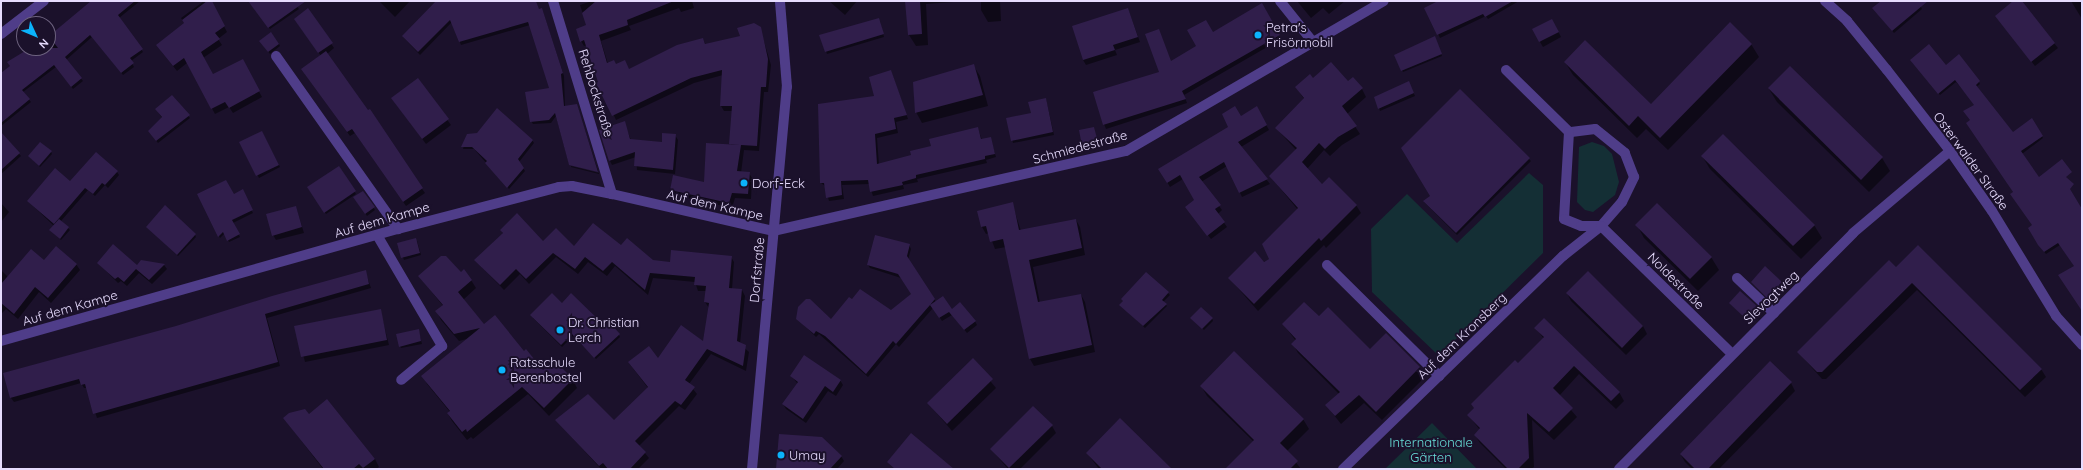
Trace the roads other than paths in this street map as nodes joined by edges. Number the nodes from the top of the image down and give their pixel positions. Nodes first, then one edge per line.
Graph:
1 (553, 1) edge
2 (780, 1) edge
3 (1280, 1) edge
4 (1384, 1) edge
5 (1825, 1) edge
6 (42, 2) edge
7 (1, 34) edge
8 (1313, 42) junction
9 (276, 56) dead end
10 (1506, 70) dead end
11 (1569, 132) junction
12 (1950, 152) junction
13 (612, 194) junction
14 (1602, 226) junction
15 (398, 228) junction
16 (773, 232) junction
17 (377, 235) junction
18 (1327, 265) dead end
19 (1737, 278) dead end
20 (1774, 314) junction
21 (1, 341) edge
22 (2082, 345) edge
23 (1732, 354) junction
24 (1440, 376) junction
25 (401, 380) dead end
26 (752, 469) edge
27 (1344, 469) edge
28 (1619, 469) edge

1 - 13 street, Rehbockstraße
2 - 16 street, Dorfstraße
3 - 8 street
4 - 8 street, Schmiedestraße
5 - 12 street, Osterwalder Straße
6 - 7 street
8 - 16 street, Schmiedestraße
9 - 15 street
10 - 11 street
11 - 14 street
11 - 14 street
12 - 20 street, Slevogtweg
12 - 22 street, Osterwalder Straße
13 - 15 street, Auf dem Kampe
13 - 16 street, Auf dem Kampe
14 - 23 street, Noldestraße
14 - 24 street, Auf dem Kronsberg
15 - 17 street, Auf dem Kampe
16 - 26 street, Dorfstraße
17 - 21 street, Auf dem Kampe
17 - 25 street
18 - 24 street
19 - 20 street
20 - 23 street, Slevogtweg
23 - 28 street, Slevogtweg
24 - 27 street, Auf dem Kronsberg

